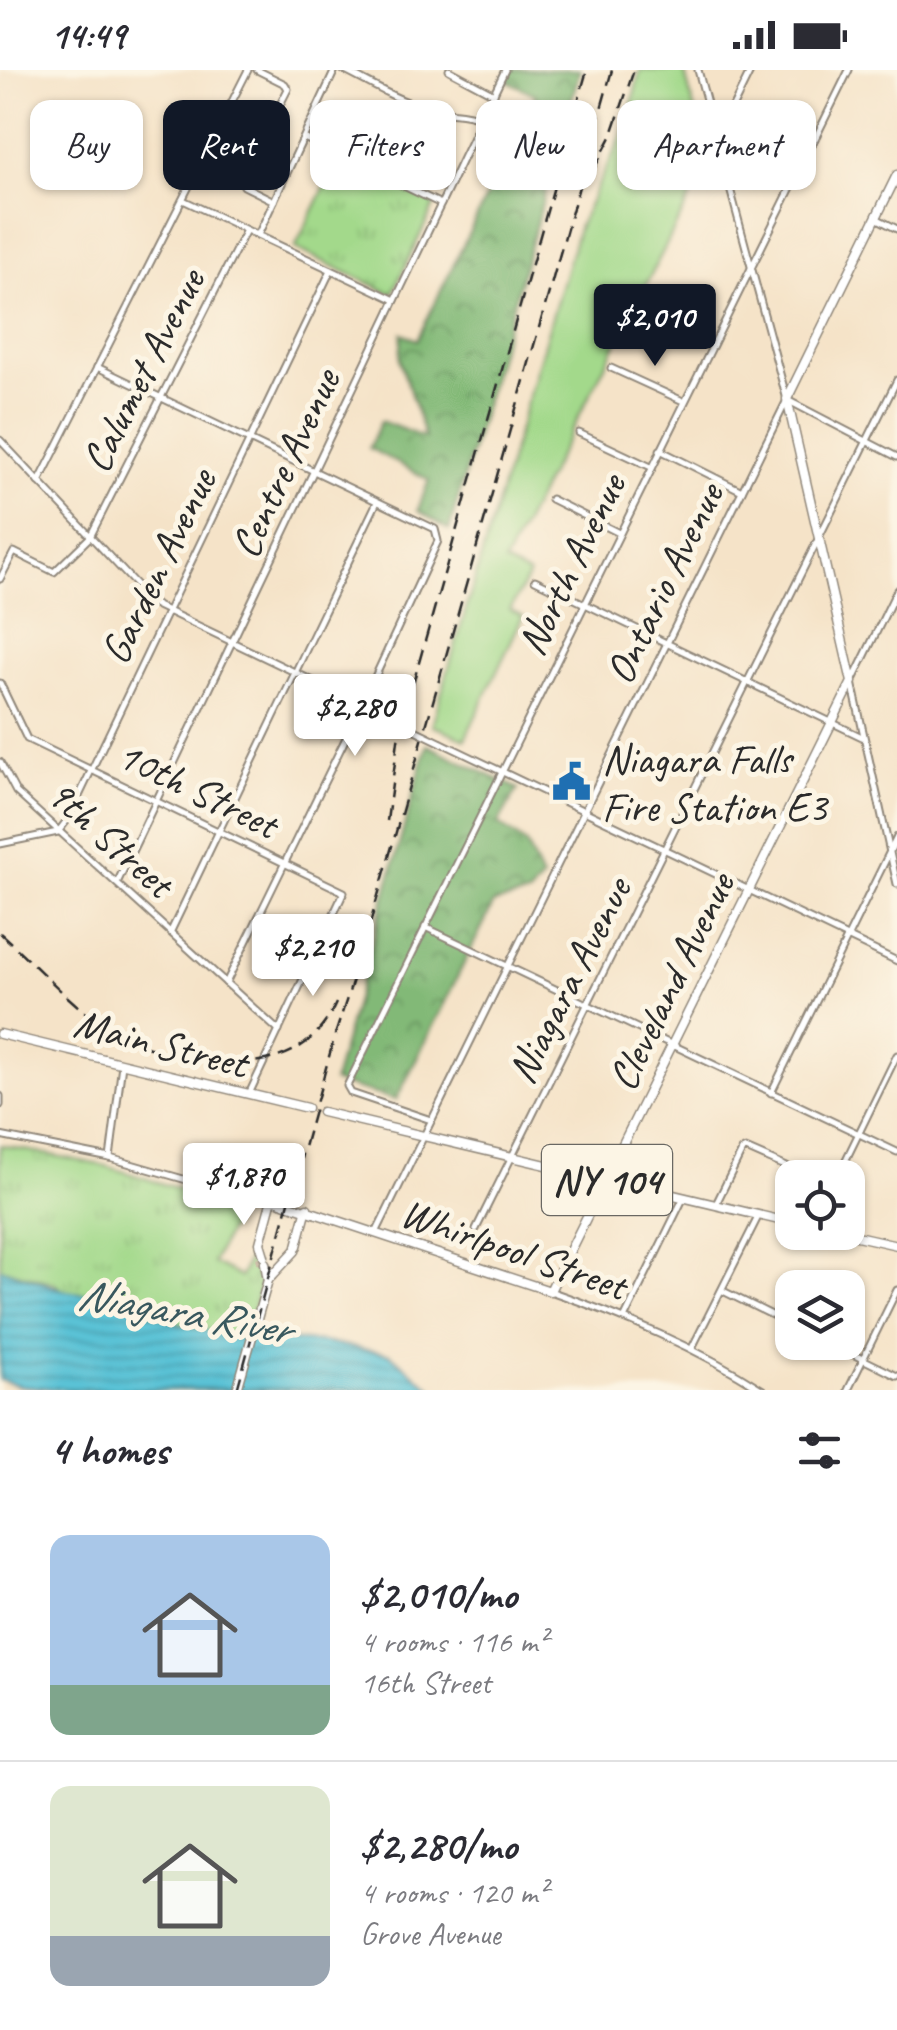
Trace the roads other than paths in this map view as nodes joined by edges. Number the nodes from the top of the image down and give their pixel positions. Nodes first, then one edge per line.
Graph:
1 (248, 70) edge
2 (258, 70) edge
3 (339, 70) edge
4 (449, 70) edge
5 (505, 70) edge
6 (698, 70) edge
7 (751, 70) edge
8 (849, 70) edge
9 (494, 94) junction
10 (491, 100) edge
11 (707, 100) edge
12 (736, 100) edge
13 (476, 117) edge
14 (476, 132) edge
15 (304, 138) junction
16 (310, 141) edge
17 (897, 175) edge
18 (412, 190) edge
19 (730, 190) edge
20 (183, 200) junction
21 (274, 201) junction
22 (441, 204) junction
23 (876, 218) junction
24 (897, 229) edge
25 (246, 230) junction
26 (258, 236) junction
27 (750, 267) junction
28 (331, 270) junction
29 (395, 300) junction
30 (97, 368) junction
31 (611, 368) dead end
32 (897, 380) edge
33 (162, 399) junction
34 (787, 399) junction
35 (683, 401) junction
36 (578, 433) dead end
37 (0, 440) edge
38 (250, 441) junction
39 (866, 442) junction
40 (660, 450) junction
41 (897, 457) edge
42 (651, 468) junction
43 (312, 471) junction
44 (39, 482) junction
45 (742, 491) junction
46 (551, 499) dead end
47 (377, 502) junction
48 (619, 534) junction
49 (90, 536) junction
50 (820, 537) junction
51 (0, 580) edge
52 (535, 580) dead end
53 (897, 590) edge
54 (584, 604) junction
55 (167, 612) junction
56 (232, 643) junction
57 (666, 643) junction
58 (296, 672) junction
59 (748, 682) junction
60 (852, 682) junction
61 (0, 683) edge
62 (362, 705) junction
63 (832, 723) junction
64 (862, 737) junction
65 (0, 762) edge
66 (92, 770) junction
67 (502, 772) junction
68 (157, 802) junction
69 (584, 811) junction
70 (58, 832) junction
71 (219, 832) junction
72 (897, 837) edge
73 (0, 844) edge
74 (666, 850) junction
75 (889, 853) junction
76 (284, 863) junction
77 (117, 883) junction
78 (897, 884) edge
79 (749, 890) junction
80 (425, 927) junction
81 (171, 931) junction
82 (848, 937) junction
83 (897, 961) edge
84 (508, 966) junction
85 (226, 983) junction
86 (590, 1005) junction
87 (279, 1031) junction
88 (0, 1034) edge
89 (672, 1044) junction
90 (897, 1056) edge
91 (122, 1064) junction
92 (771, 1093) junction
93 (249, 1094) junction
94 (0, 1096) edge
95 (0, 1105) edge
96 (307, 1108) dead end
97 (322, 1112) dead end
98 (431, 1120) junction
99 (858, 1134) junction
100 (0, 1136) edge
101 (423, 1136) junction
102 (897, 1152) edge
103 (110, 1158) junction
104 (512, 1158) junction
105 (845, 1160) edge
106 (775, 1161) edge
107 (605, 1180) junction
108 (684, 1198) junction
109 (272, 1199) junction
110 (715, 1207) junction
111 (307, 1208) junction
112 (759, 1216) junction
113 (775, 1219) edge
114 (476, 1230) dead end
115 (376, 1233) junction
116 (865, 1238) edge
117 (897, 1245) edge
118 (268, 1280) junction
119 (550, 1290) junction
120 (897, 1290) edge
121 (722, 1291) junction
122 (625, 1317) junction
123 (775, 1317) edge
124 (692, 1348) junction
125 (865, 1356) edge
126 (863, 1360) joint
127 (897, 1376) edge
128 (237, 1390) edge
129 (763, 1390) edge
130 (848, 1390) edge

1 - 20 street
2 - 21 street
3 - 13 street
3 - 15 street
4 - 9 street
5 - 9 street, Centre Avenue
6 - 11 street
7 - 12 street
8 - 27 street, North Avenue
9 - 10 street, Centre Avenue
14 - 22 street, Centre Avenue
15 - 16 street
15 - 21 street
17 - 23 main road, Ontario Avenue
18 - 22 street
19 - 27 street
20 - 25 street
20 - 30 street
21 - 26 street
22 - 29 street, Centre Avenue
23 - 24 street
23 - 34 main road, Ontario Avenue
25 - 26 street
25 - 33 street, Calumet Avenue
26 - 28 street
27 - 34 street
27 - 35 street, North Avenue
28 - 29 street
28 - 38 street, Garden Avenue
29 - 43 street, Centre Avenue
30 - 33 street
30 - 44 street
31 - 35 street
32 - 39 street, Niagara Avenue
33 - 38 street
33 - 49 street, Calumet Avenue
34 - 39 street
34 - 45 street, Ontario Avenue
34 - 50 main road
35 - 40 street, North Avenue
36 - 42 street
37 - 44 street
38 - 43 street
38 - 55 street, Garden Avenue
39 - 41 street
39 - 50 street, Niagara Avenue
40 - 42 street, North Avenue
40 - 45 street
42 - 48 street, North Avenue
43 - 47 street
43 - 56 street, Centre Avenue
44 - 49 street
45 - 57 street, Ontario Avenue
46 - 48 street
47 - 58 street
47 - 62 street
48 - 54 street, North Avenue
49 - 51 street, Calumet Avenue
49 - 55 street
50 - 59 street, Niagara Avenue
50 - 60 main road
52 - 54 street
53 - 60 street, Cleveland Avenue
54 - 57 street
54 - 67 street, North Avenue
55 - 56 street
55 - 66 street, Garden Avenue
56 - 58 street
56 - 68 street, Centre Avenue
57 - 59 street
57 - 69 street, Ontario Avenue
58 - 62 street
58 - 71 street
59 - 63 street
59 - 74 street, Niagara Avenue
60 - 63 main road, Cleveland Avenue
60 - 64 street
61 - 66 street, 10th Street
62 - 67 street, bridge
62 - 76 street
63 - 64 street
63 - 79 main road, Cleveland Avenue
64 - 75 street
65 - 70 street, 9th Street
66 - 68 street, 10th Street
66 - 70 street, Garden Avenue
67 - 69 street
67 - 80 street, North Avenue
68 - 71 street, 10th Street
68 - 77 street, Centre Avenue
69 - 74 street
69 - 84 street, Ontario Avenue
70 - 73 street
70 - 77 street, 9th Street
71 - 76 street, 10th Street
71 - 81 street
72 - 75 street
74 - 79 street
74 - 86 street, Niagara Avenue
75 - 78 street
75 - 82 street
76 - 85 street
76 - 87 street, 10th Street
77 - 81 street, 9th Street
79 - 82 street
79 - 89 main road, Cleveland Avenue
80 - 84 street
80 - 98 street, North Avenue
81 - 85 street, 9th Street
82 - 83 street
82 - 92 street
84 - 86 street
84 - 98 street, Ontario Avenue
85 - 87 street, 9th Street
86 - 89 street
86 - 104 street, Niagara Avenue
87 - 93 street
88 - 91 main road, Main Street
89 - 92 street
89 - 107 main road, Cleveland Avenue
90 - 99 street
91 - 93 main road, Main Street
91 - 103 street
92 - 99 street
93 - 96 main road, Main Street
94 - 95 street
97 - 101 main road, NY 104
98 - 101 street, Ontario Avenue
99 - 102 street
99 - 105 street
100 - 103 street, Whirlpool Street
101 - 104 main road, NY 104
101 - 115 street, Ontario Avenue
103 - 109 street, Whirlpool Street
104 - 107 main road, NY 104
104 - 114 street, Niagara Avenue
106 - 110 street
107 - 108 main road, NY 104
107 - 119 main road, Cleveland Avenue
108 - 110 main road, NY 104
108 - 122 street
109 - 111 main road, Whirlpool Street
109 - 118 main road
110 - 112 main road, NY 104
111 - 115 main road, Whirlpool Street
111 - 118 main road
112 - 113 main road, NY 104
112 - 121 street
115 - 119 main road, Whirlpool Street
116 - 117 main road
118 - 128 main road
119 - 122 street, Whirlpool Street
120 - 125 street
121 - 123 street
121 - 124 street
122 - 124 street, Whirlpool Street
124 - 129 street, Whirlpool Street
126 - 127 street
126 - 130 street

